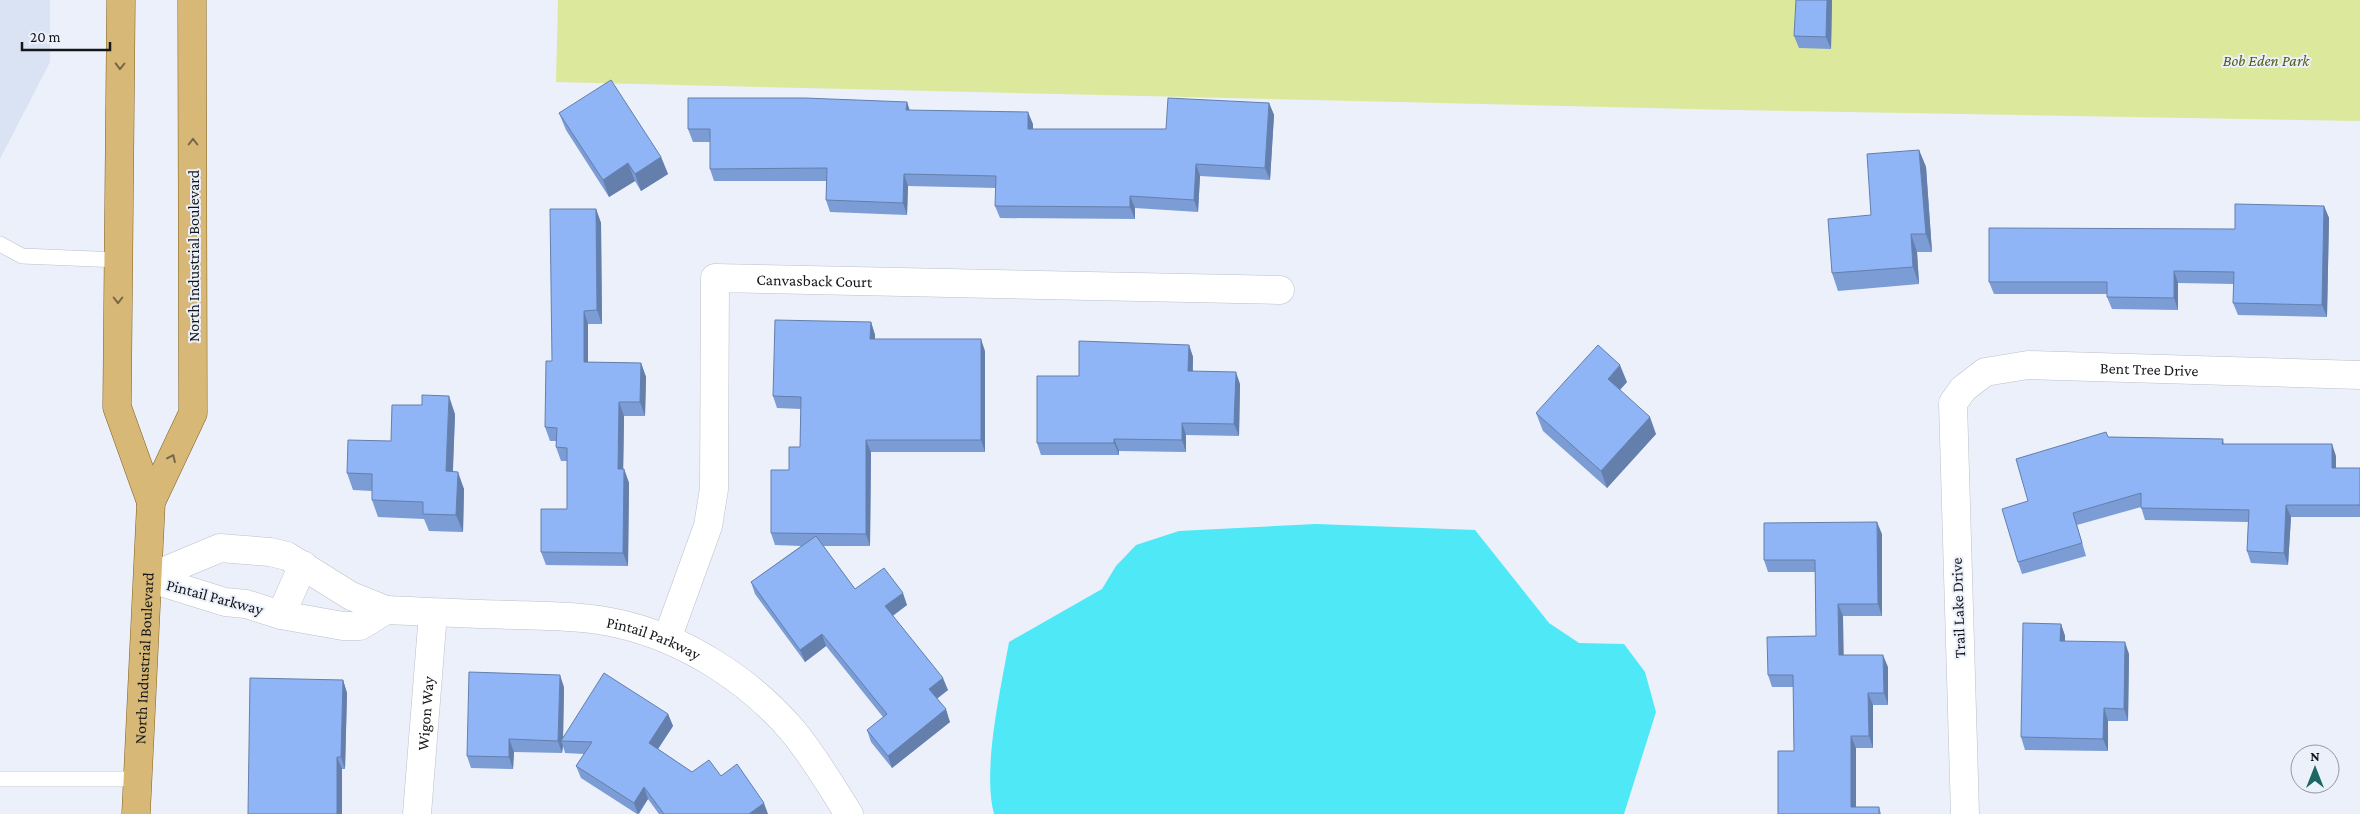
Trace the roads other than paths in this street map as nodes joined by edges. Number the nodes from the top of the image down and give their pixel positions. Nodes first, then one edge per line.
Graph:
1 (121, 0) edge
2 (192, 0) edge
3 (0, 244) edge
4 (118, 260) junction
5 (1280, 290) dead end
6 (2360, 375) edge
7 (1953, 403) joint
8 (152, 502) junction
9 (303, 565) junction
10 (148, 578) junction
11 (386, 610) junction
12 (433, 612) junction
13 (281, 615) junction
14 (667, 639) junction
15 (0, 779) edge
16 (137, 779) junction
17 (136, 814) edge
18 (418, 814) edge
19 (850, 814) edge
20 (1965, 814) edge

1 -> 4 main road, North Industrial Boulevard
8 -> 2 main road, North Industrial Boulevard
3 - 4 lane
4 -> 8 main road, North Industrial Boulevard
5 - 14 street, Canvasback Court
6 - 7 street, Bent Tree Drive
7 - 20 street, Trail Lake Drive
8 - 10 main road, North Industrial Boulevard
9 - 10 street, Pintail Parkway
9 - 11 street, Pintail Parkway
9 - 13 street
10 - 13 street, Pintail Parkway
10 - 16 main road, North Industrial Boulevard
11 - 12 street, Pintail Parkway
11 - 13 street, Pintail Parkway
12 - 14 street, Pintail Parkway
12 - 18 street, Wigon Way
14 - 19 street, Pintail Parkway
15 - 16 lane
16 - 17 main road, North Industrial Boulevard

